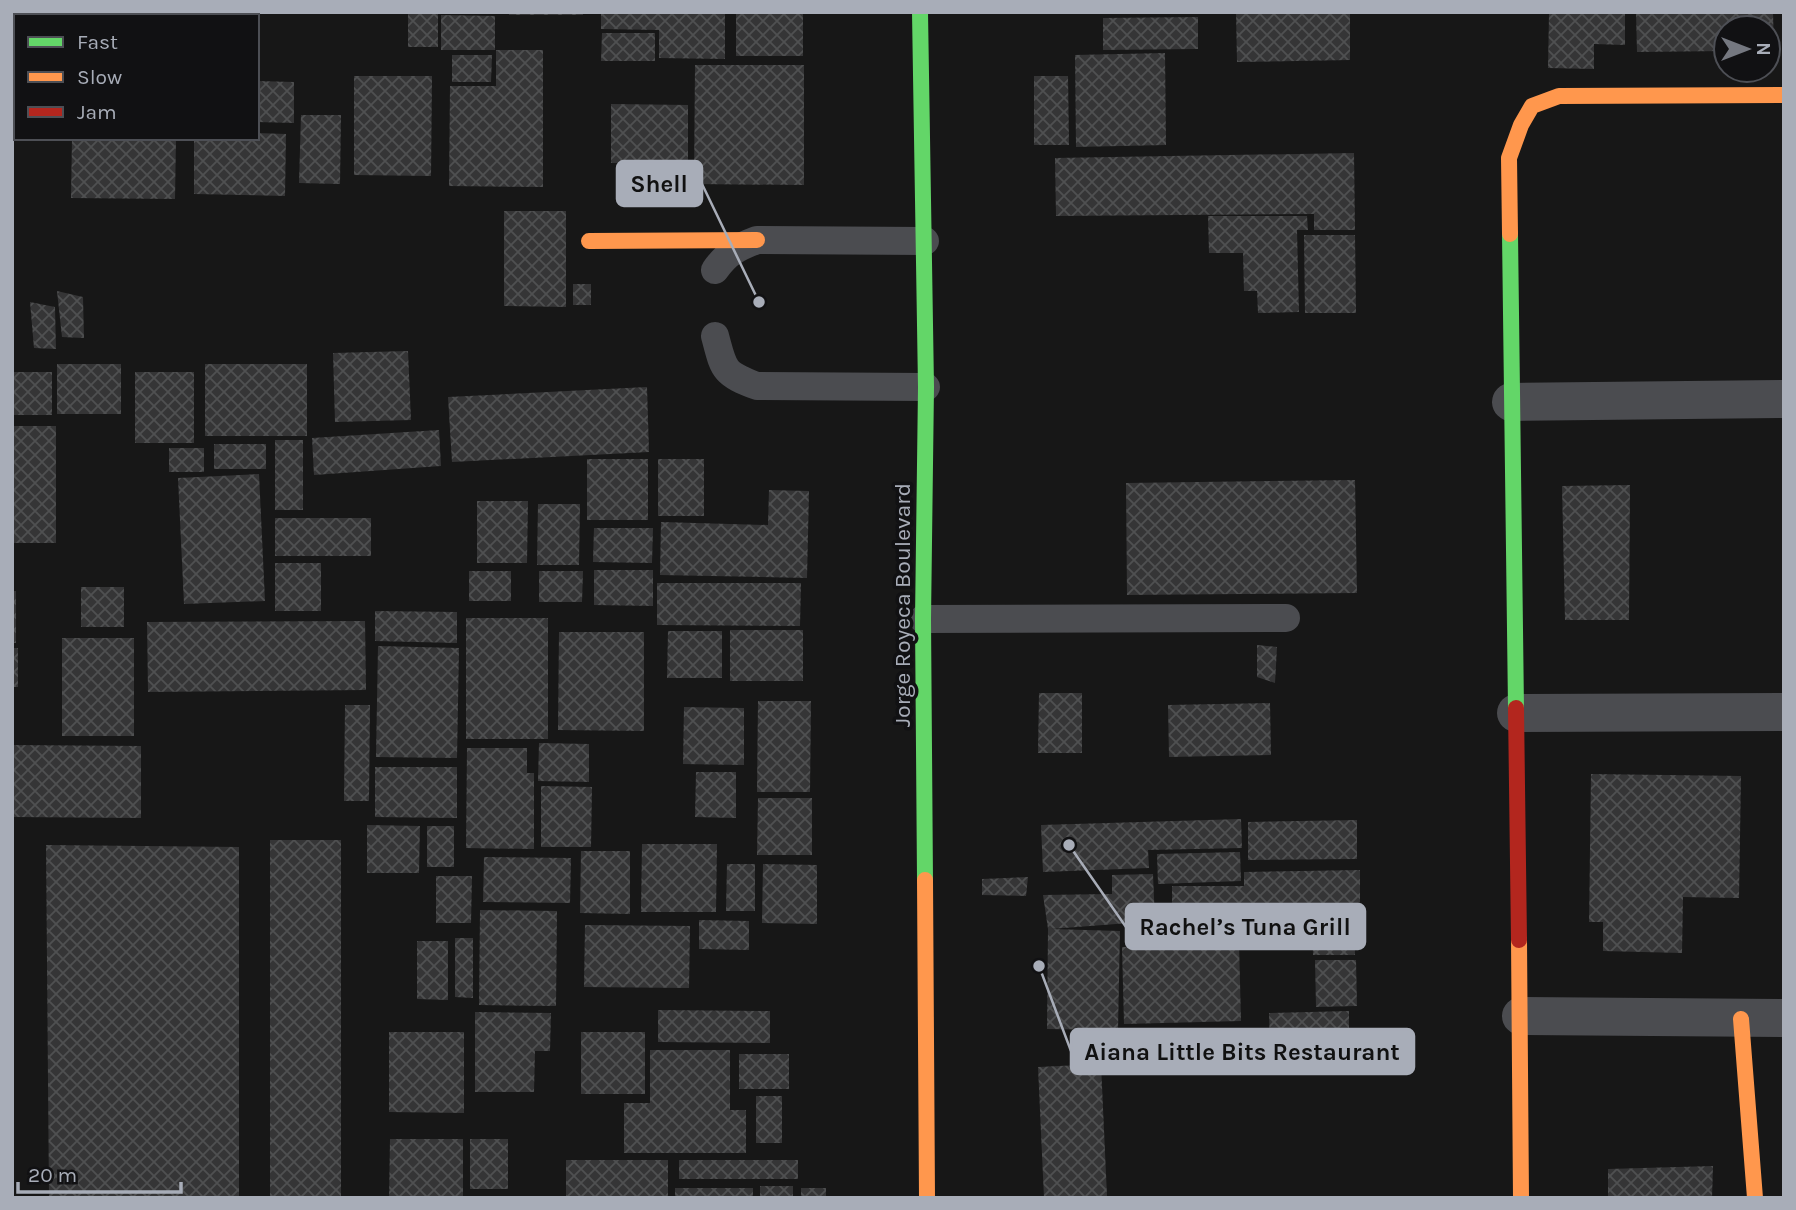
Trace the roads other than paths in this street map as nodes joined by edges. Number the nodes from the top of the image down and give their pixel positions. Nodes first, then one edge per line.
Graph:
1 (920, 12) edge
2 (1784, 95) edge
3 (757, 240) junction
4 (589, 241) dead end
5 (925, 241) junction
6 (715, 270) dead end
7 (715, 335) dead end
8 (926, 387) junction
9 (1784, 399) edge
10 (1511, 402) junction
11 (1286, 618) dead end
12 (923, 619) junction
13 (1784, 712) edge
14 (1516, 713) junction
15 (1521, 1016) junction
16 (1784, 1018) edge
17 (1741, 1019) junction
18 (927, 1198) edge
19 (1521, 1198) edge
20 (1755, 1198) edge

1 - 5 street, Jorge Royeca Boulevard
2 - 10 street
3 - 4 street
3 - 5 lane
3 - 6 lane
5 - 8 street, Jorge Royeca Boulevard
7 - 8 lane
8 - 12 street, Jorge Royeca Boulevard
9 - 10 street
10 - 14 street
11 - 12 lane
12 - 18 street, Jorge Royeca Boulevard
13 - 14 street
14 - 15 street
15 - 17 street
15 - 19 street
16 - 17 street
17 - 20 street

